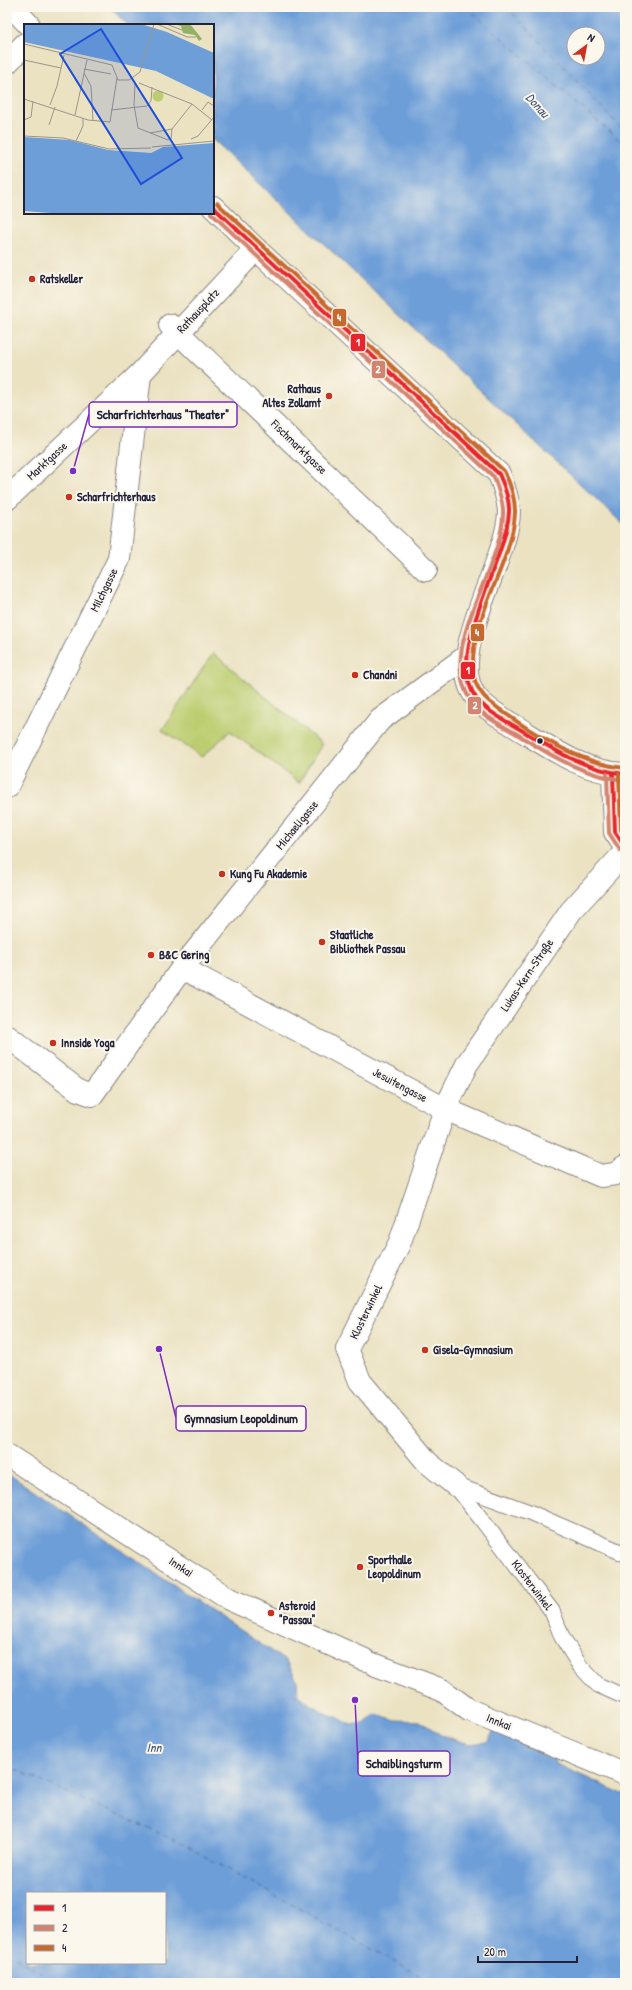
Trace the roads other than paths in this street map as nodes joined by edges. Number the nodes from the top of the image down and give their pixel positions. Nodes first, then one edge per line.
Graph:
1 (12, 7) edge
2 (28, 24) edge
3 (24, 45) edge
4 (7, 63) edge
5 (214, 208) edge
6 (256, 249) junction
7 (175, 328) junction
8 (140, 374) junction
9 (7, 499) edge
10 (426, 570) dead end
11 (467, 656) junction
12 (619, 774) edge
13 (7, 787) edge
14 (625, 847) edge
15 (625, 852) edge
16 (182, 968) junction
17 (7, 1036) edge
18 (445, 1109) junction
19 (625, 1167) edge
20 (7, 1455) edge
21 (455, 1485) junction
22 (625, 1554) edge
23 (625, 1698) edge
24 (625, 1774) edge

1 - 2 street
3 - 4 street
5 - 6 street
6 - 7 street, Rathausplatz
6 - 11 street
7 - 8 street, Rathausplatz
7 - 10 street, Fischmarktgasse
8 - 9 street, Marktgasse
8 - 13 street, Milchgasse
11 - 12 street
11 - 16 street, Michaeligasse
12 - 14 street
15 - 18 street, Lukas-Kern-Straße
16 - 17 street, Michaeligasse
16 - 18 street, Jesuitengasse
18 - 19 street, Jesuitengasse
18 - 21 street, Klosterwinkel
20 - 24 street, Innkai
21 - 22 lane, Klosterwinkel
21 - 23 lane, Klosterwinkel

